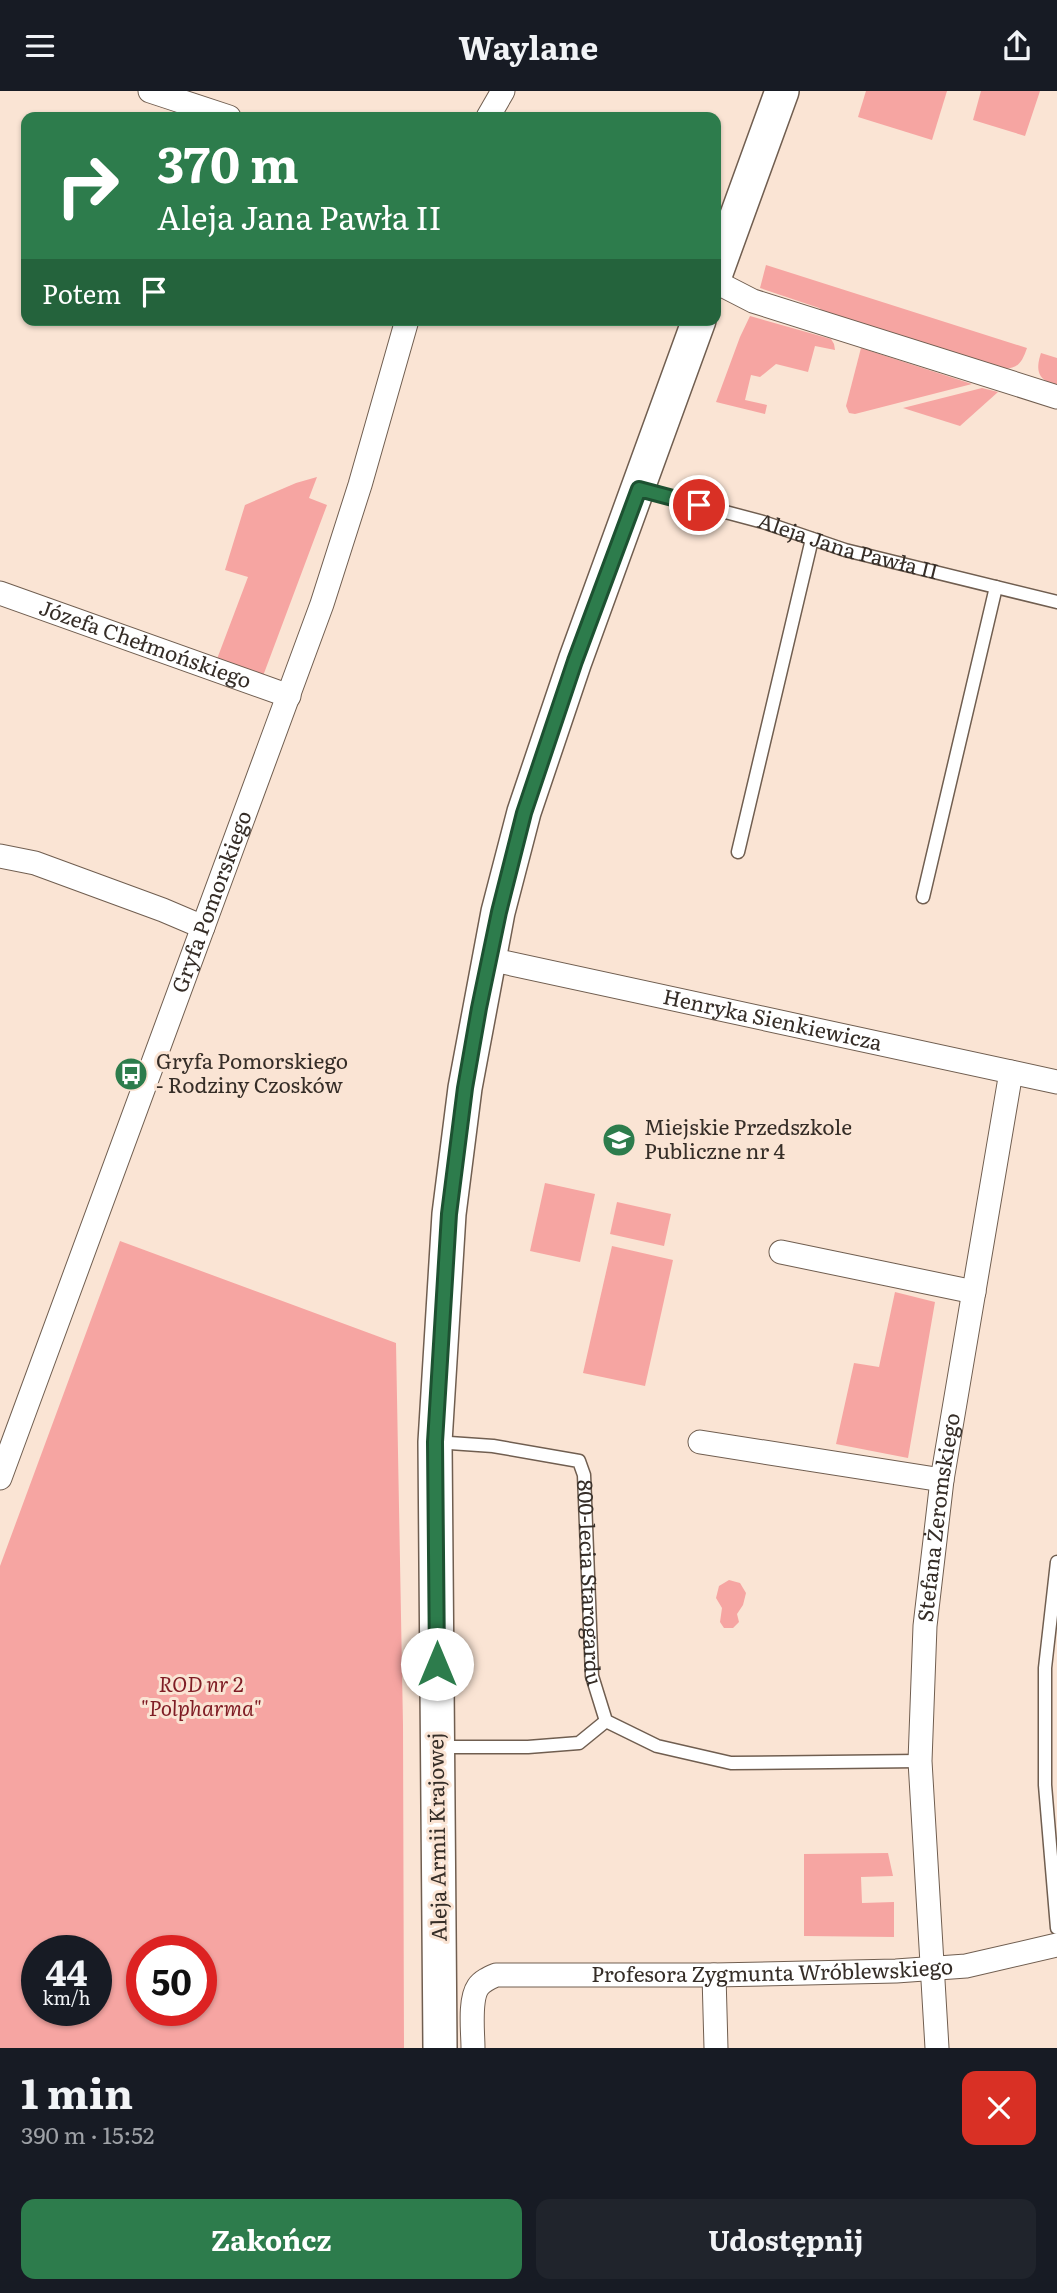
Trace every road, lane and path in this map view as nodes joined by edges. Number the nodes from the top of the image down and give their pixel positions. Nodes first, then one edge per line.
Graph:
1 (150, 91) edge
2 (503, 91) edge
3 (782, 91) edge
4 (214, 112) edge
5 (491, 112) edge
6 (721, 259) edge
7 (721, 285) edge
8 (405, 326) edge
9 (697, 326) edge
10 (1057, 397) edge
11 (639, 489) junction
12 (812, 539) junction
13 (996, 587) junction
14 (0, 593) edge
15 (1057, 602) edge
16 (289, 696) junction
17 (738, 852) dead end
18 (0, 856) edge
19 (923, 897) dead end
20 (203, 927) junction
21 (489, 959) junction
22 (1012, 1072) junction
23 (1057, 1082) edge
24 (781, 1252) dead end
25 (974, 1292) junction
26 (435, 1442) junction
27 (700, 1442) dead end
28 (0, 1478) edge
29 (942, 1480) junction
30 (1057, 1562) edge
31 (606, 1721) junction
32 (438, 1747) junction
33 (920, 1761) junction
34 (1057, 1928) edge
35 (1057, 1945) edge
36 (931, 1968) junction
37 (714, 1975) junction
38 (440, 2048) edge
39 (473, 2048) edge
40 (716, 2048) edge
41 (937, 2048) edge

1 - 4 street
2 - 5 street
3 - 6 main road
7 - 10 street
8 - 16 street, Gryfa Pomorskiego
9 - 11 main road, Aleja Armii Krajowej
11 - 12 lane, Aleja Jana Pawła II
11 - 21 main road, Aleja Armii Krajowej
12 - 13 lane, Aleja Jana Pawła II
12 - 17 lane
13 - 15 lane, Aleja Jana Pawła II
13 - 19 lane
14 - 16 street, Józefa Chełmońskiego
16 - 20 street, Gryfa Pomorskiego
18 - 20 street
20 - 28 street, Gryfa Pomorskiego
21 - 22 street, Henryka Sienkiewicza
21 - 26 main road, Aleja Armii Krajowej
22 - 23 street, Henryka Sienkiewicza
22 - 25 street, Stefana Żeromskiego
24 - 25 street
25 - 29 street, Stefana Żeromskiego
26 - 31 lane, 800-lecia Starogardu
26 - 32 main road, Aleja Armii Krajowej
27 - 29 street
29 - 33 street, Stefana Żeromskiego
30 - 34 lane
31 - 32 lane
31 - 33 lane
32 - 38 main road, Aleja Armii Krajowej
33 - 36 street, Stefana Żeromskiego
35 - 36 street, Profesora Zygmunta Wróblewskiego
36 - 37 street, Profesora Zygmunta Wróblewskiego
36 - 41 street, Stefana Żeromskiego
37 - 39 street, Profesora Zygmunta Wróblewskiego
37 - 40 street

